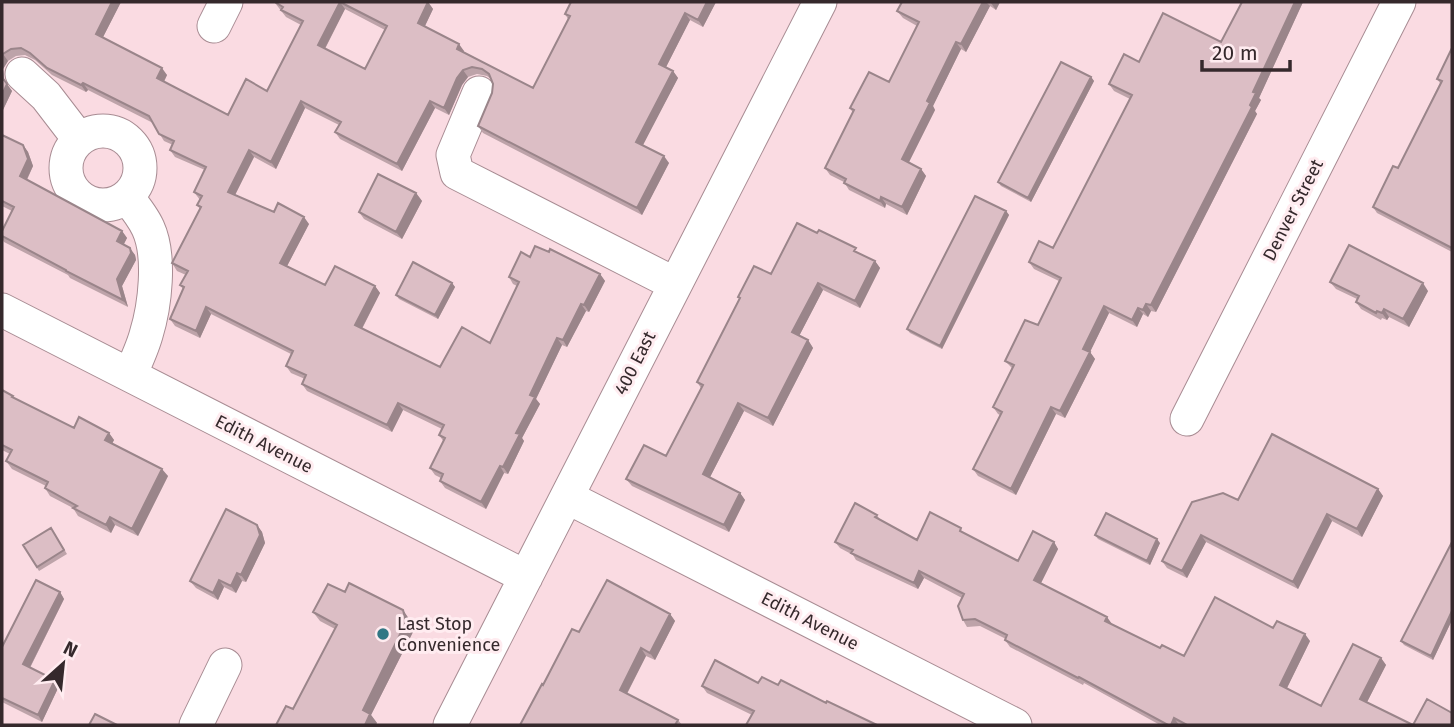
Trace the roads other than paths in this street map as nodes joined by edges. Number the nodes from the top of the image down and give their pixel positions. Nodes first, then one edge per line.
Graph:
1 (820, 2) edge
2 (1399, 2) edge
3 (22, 74) dead end
4 (480, 93) dead end
5 (79, 139) junction
6 (127, 197) junction
7 (675, 284) junction
8 (2, 310) edge
9 (130, 375) junction
10 (1186, 419) dead end
11 (567, 497) junction
12 (526, 577) junction
13 (225, 665) dead end
14 (196, 725) edge
15 (450, 725) edge
16 (1015, 725) edge

1 - 7 street, 400 East
2 - 10 street, Denver Street
3 - 5 street
4 - 7 street
5 - 6 street
5 - 6 street
6 - 9 street
7 - 11 street, 400 East
8 - 9 street, Edith Avenue
9 - 12 street, Edith Avenue
11 - 12 street, 400 East
11 - 16 street, Edith Avenue
12 - 15 street, 400 East
13 - 14 street

